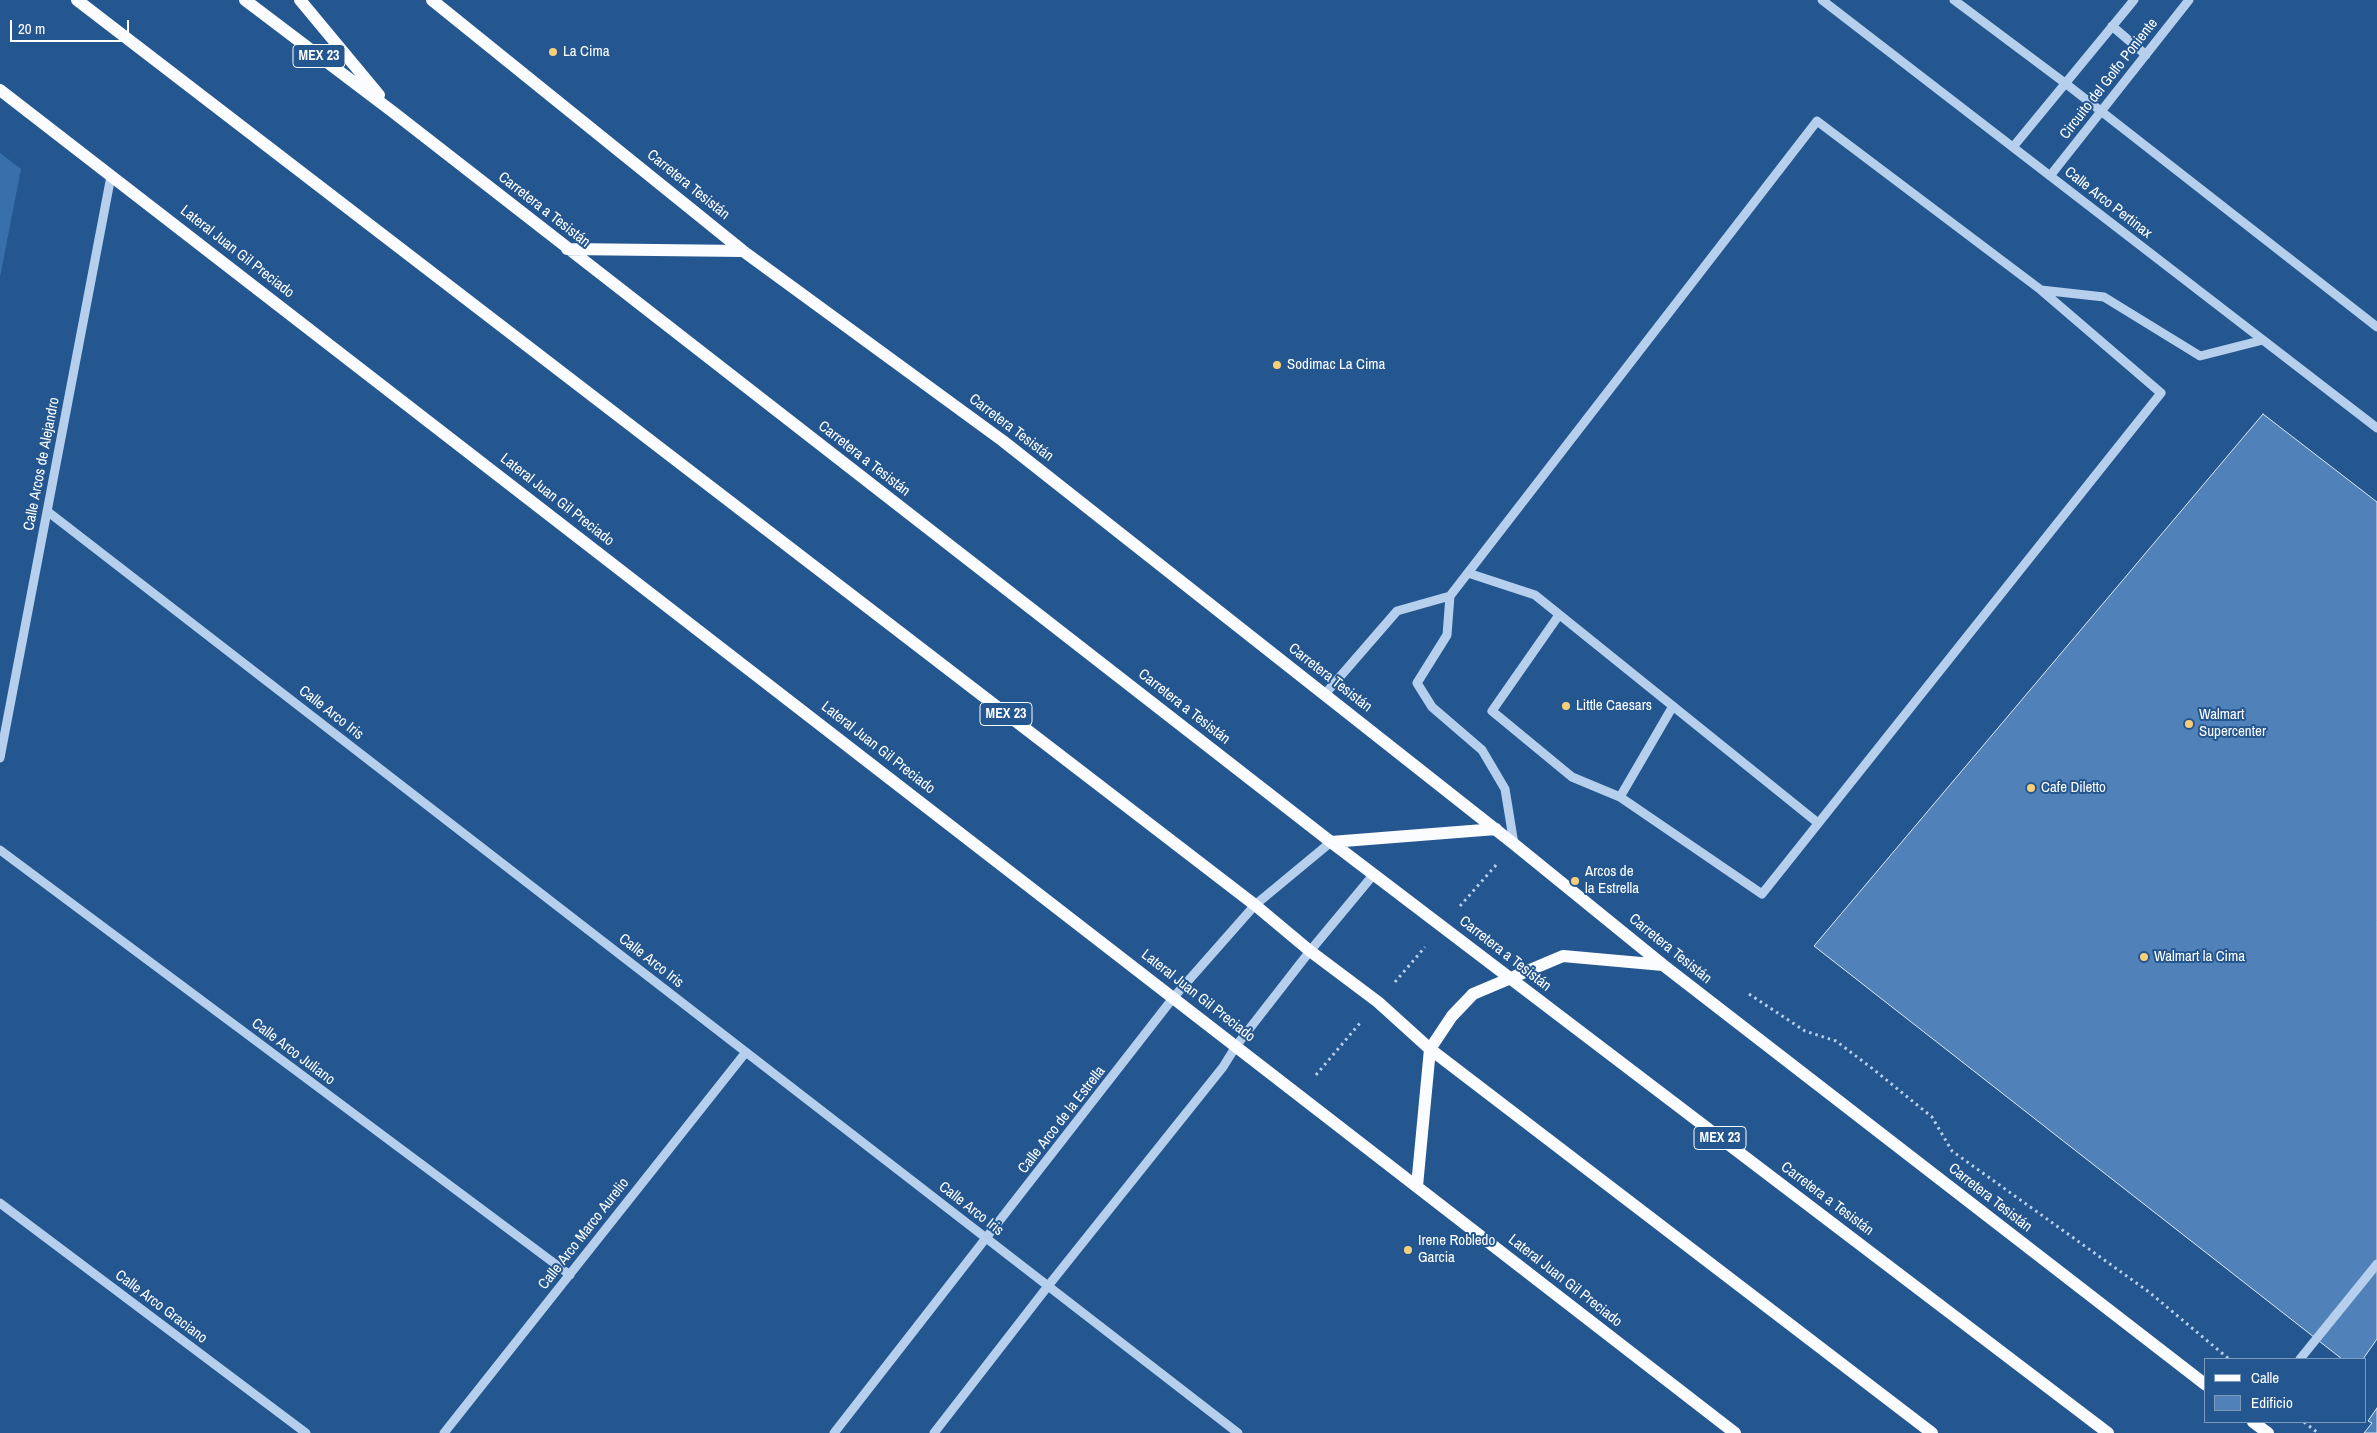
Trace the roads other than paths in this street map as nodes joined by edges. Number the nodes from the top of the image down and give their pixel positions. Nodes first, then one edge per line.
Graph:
1 (77, 0) edge
2 (245, 0) edge
3 (300, 0) edge
4 (432, 0) edge
5 (1822, 0) edge
6 (1954, 0) edge
7 (2134, 0) edge
8 (2189, 0) edge
9 (2112, 26) junction
10 (2146, 55) junction
11 (2065, 83) junction
12 (0, 90) edge
13 (393, 112) junction
14 (2101, 112) junction
15 (2013, 147) junction
16 (111, 176) junction
17 (2050, 176) junction
18 (567, 249) junction
19 (743, 251) junction
20 (2041, 290) junction
21 (2377, 327) edge
22 (2263, 340) junction
23 (2377, 428) edge
24 (47, 510) junction
25 (1468, 573) junction
26 (1450, 596) junction
27 (1559, 615) junction
28 (1325, 694) junction
29 (1673, 706) junction
30 (0, 758) edge
31 (1620, 797) junction
32 (1818, 823) junction
33 (1496, 829) junction
34 (1331, 842) junction
35 (1514, 844) junction
36 (0, 850) edge
37 (1374, 874) junction
38 (1255, 905) junction
39 (1310, 952) junction
40 (1663, 965) junction
41 (1509, 978) junction
42 (1173, 998) junction
43 (1236, 1046) junction
44 (1430, 1049) junction
45 (746, 1052) junction
46 (1416, 1186) junction
47 (0, 1203) edge
48 (987, 1239) junction
49 (2377, 1264) edge
50 (570, 1275) junction
51 (1048, 1286) junction
52 (2301, 1358) edge
53 (2204, 1383) edge
54 (2254, 1423) edge
55 (306, 1433) edge
56 (444, 1433) edge
57 (834, 1433) edge
58 (934, 1433) edge
59 (1238, 1433) edge
60 (1735, 1433) edge
61 (1932, 1433) edge
62 (2108, 1433) edge
63 (2268, 1433) edge

1 - 38 main road, MEX 23
2 - 13 main road, Carretera a Tesistán / MEX 23
3 - 13 main road
4 - 19 main road, Carretera Tesistán
5 - 15 street, Calle Arco Pertinax
6 - 11 street
7 - 9 street, Circuito del Golfo Poniente
8 - 10 street, Circuito del Golfo Poniente
9 - 10 street
9 - 11 street, Circuito del Golfo Poniente
10 - 14 street, Circuito del Golfo Poniente
11 - 14 street
11 - 15 street, Circuito del Golfo Poniente
12 - 16 main road, Lateral Juan Gil Preciado
13 - 18 main road, Carretera a Tesistán / MEX 23
14 - 17 street, Circuito del Golfo Poniente
14 - 21 street
15 - 17 street, Calle Arco Pertinax
16 - 24 street, Calle Arcos de Alejandro
16 - 42 main road, Lateral Juan Gil Preciado
17 - 22 street, Calle Arco Pertinax
18 - 19 main road
18 - 34 main road, Carretera a Tesistán / MEX 23
19 - 28 main road, Carretera Tesistán
20 - 22 street
20 - 25 street
20 - 32 street
22 - 23 street, Calle Arco Pertinax
24 - 30 street, Calle Arcos de Alejandro
24 - 45 street, Calle Arco Iris
25 - 26 street
25 - 27 street
26 - 28 street
26 - 35 street
27 - 29 street
27 - 31 street
28 - 33 main road, Carretera Tesistán
29 - 31 street
29 - 32 street
31 - 32 street
33 - 34 main road
33 - 35 main road, Carretera Tesistán
34 - 37 main road, Carretera a Tesistán / MEX 23
34 - 38 street, Calle Arco de la Estrella
35 - 40 main road, Carretera Tesistán
36 - 50 street, Calle Arco Juliano
37 - 39 street
37 - 41 main road, Carretera a Tesistán / MEX 23
38 - 39 main road, MEX 23
38 - 42 street, Calle Arco de la Estrella
39 - 43 street
39 - 44 main road, MEX 23
40 - 41 main road
40 - 53 main road, Carretera Tesistán
41 - 44 main road
41 - 62 main road, Carretera a Tesistán / MEX 23
42 - 43 main road, Lateral Juan Gil Preciado
42 - 48 street, Calle Arco de la Estrella
43 - 46 main road, Lateral Juan Gil Preciado
43 - 51 street
44 - 46 main road
44 - 61 main road, MEX 23
45 - 48 street, Calle Arco Iris
45 - 50 street, Calle Arco Marco Aurelio
46 - 60 main road, Lateral Juan Gil Preciado
47 - 55 street, Calle Arco Graciano
48 - 51 street, Calle Arco Iris
48 - 57 street, Calle Arco de la Estrella
49 - 52 street
50 - 56 street, Calle Arco Marco Aurelio
51 - 58 street
51 - 59 street, Calle Arco Iris
54 - 63 main road

